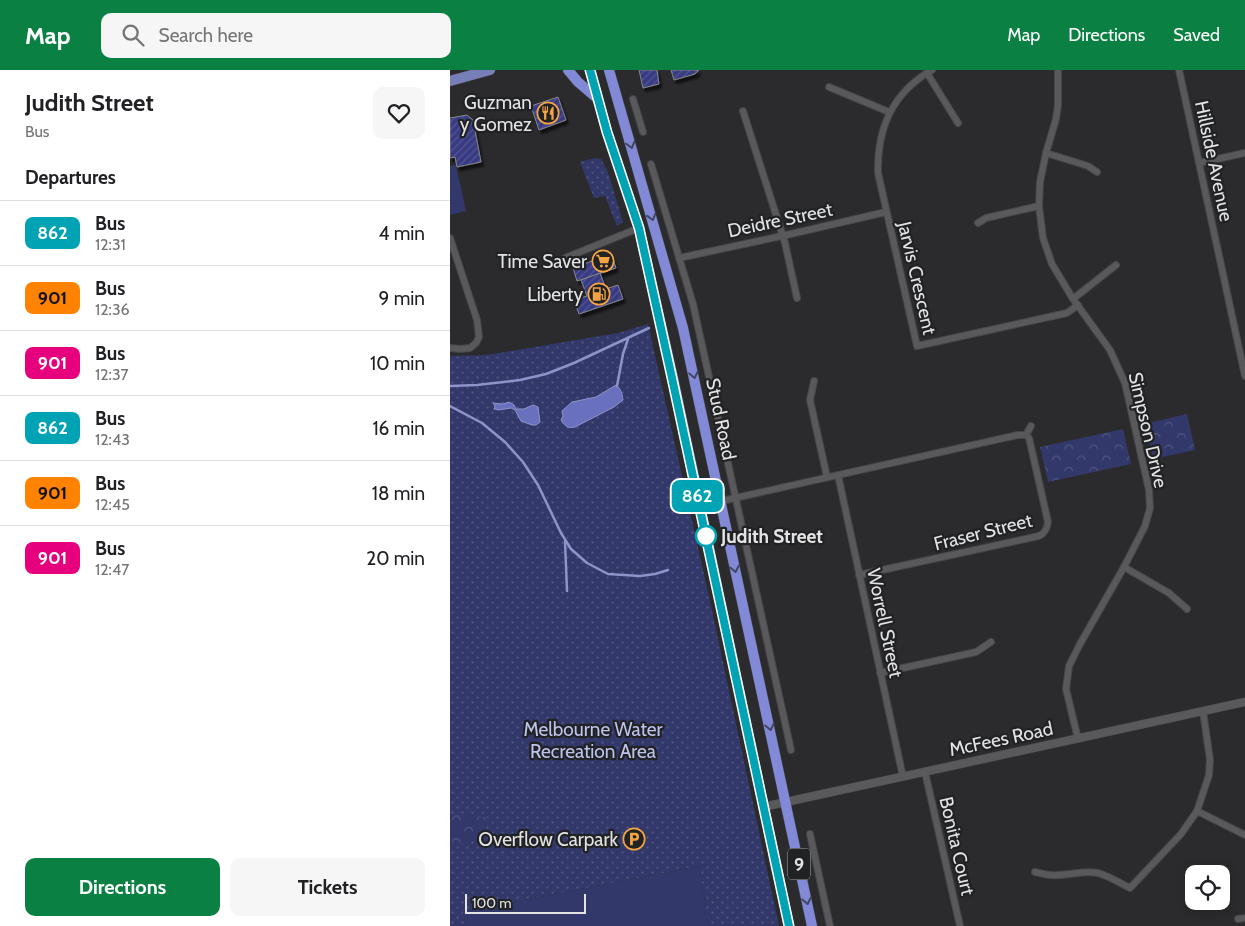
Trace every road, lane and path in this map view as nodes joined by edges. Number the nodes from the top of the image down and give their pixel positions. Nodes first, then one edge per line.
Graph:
1 (490, 70) edge
2 (568, 70) edge
3 (590, 70) edge
4 (609, 70) edge
5 (1058, 70) edge
6 (1179, 70) edge
7 (929, 71) edge
8 (450, 82) edge
9 (829, 87) dead end
10 (598, 99) junction
11 (633, 99) dead end
12 (743, 110) dead end
13 (889, 112) junction
14 (638, 115) junction
15 (624, 120) junction
16 (958, 123) dead end
17 (643, 132) dead end
18 (1046, 153) junction
19 (1245, 153) edge
20 (1199, 163) junction
21 (651, 164) dead end
22 (1097, 172) dead end
23 (1039, 206) junction
24 (886, 212) junction
25 (978, 223) dead end
26 (639, 228) junction
27 (782, 236) junction
28 (450, 238) edge
29 (565, 258) dead end
30 (679, 258) junction
31 (1116, 265) dead end
32 (797, 298) dead end
33 (1073, 299) junction
34 (1078, 305) junction
35 (450, 348) edge
36 (1245, 376) edge
37 (814, 381) dead end
38 (1031, 426) dead end
39 (1026, 435) junction
40 (838, 475) junction
41 (827, 478) junction
42 (736, 497) junction
43 (720, 501) junction
44 (699, 506) junction
45 (1124, 567) junction
46 (859, 576) junction
47 (1187, 609) dead end
48 (990, 642) dead end
49 (880, 673) junction
50 (1245, 702) edge
51 (1203, 711) junction
52 (1078, 739) junction
53 (791, 750) dead end
54 (925, 772) junction
55 (903, 777) junction
56 (786, 802) junction
57 (764, 807) junction
58 (1197, 811) junction
59 (810, 834) dead end
60 (1245, 835) edge
61 (1035, 872) dead end
62 (789, 926) edge
63 (812, 926) edge
64 (830, 926) edge
65 (960, 926) edge

1 - 8 main road
2 - 10 highway
3 - 10 highway, Stud Road / 9
4 - 15 highway, Stud Road / 9
5 - 18 street, Simpson Drive
6 - 20 street, Hillside Avenue
7 - 13 street, Jarvis Crescent
7 - 16 street
9 - 13 street
10 - 26 highway, Stud Road / 9
11 - 14 street
12 - 27 street
13 - 24 street, Jarvis Crescent
14 - 15 street
14 - 17 street
15 -> 43 highway, Stud Road / 9
18 - 22 street
18 - 23 street, Simpson Drive
19 - 20 street
20 - 36 street, Hillside Avenue
21 - 30 street, Stud Road
23 - 25 street
23 - 33 street, Simpson Drive
24 - 27 street, Deidre Street
24 - 34 street, Jarvis Crescent
26 - 29 street
26 - 44 highway, Stud Road / 9
27 - 30 street, Deidre Street
27 - 32 street
28 - 35 street
30 - 42 street, Stud Road
31 - 33 street
33 - 34 street, Simpson Drive
34 - 45 street, Simpson Drive
37 - 41 street
38 - 39 street
39 - 40 street
39 - 46 street, Fraser Street
40 - 41 street
40 - 46 street, Worrell Street
41 - 42 street
42 - 43 street
42 - 53 street, Stud Road
43 - 44 street
43 -> 56 highway, Stud Road / 9
44 - 57 highway, Stud Road / 9
45 - 47 street
45 - 52 street, Simpson Drive
46 - 49 street, Worrell Street
48 - 49 street
49 - 55 street, Worrell Street
50 - 51 street, McFees Road
51 - 52 street, McFees Road
51 - 58 street
52 - 54 street, McFees Road
54 - 55 street, McFees Road
54 - 65 street, Bonita Court
55 - 56 street, McFees Road
56 - 57 street, McFees Road
56 -> 63 highway, Stud Road / 9
57 - 62 highway, Stud Road / 9
58 - 60 street
58 - 61 street
59 - 64 street

